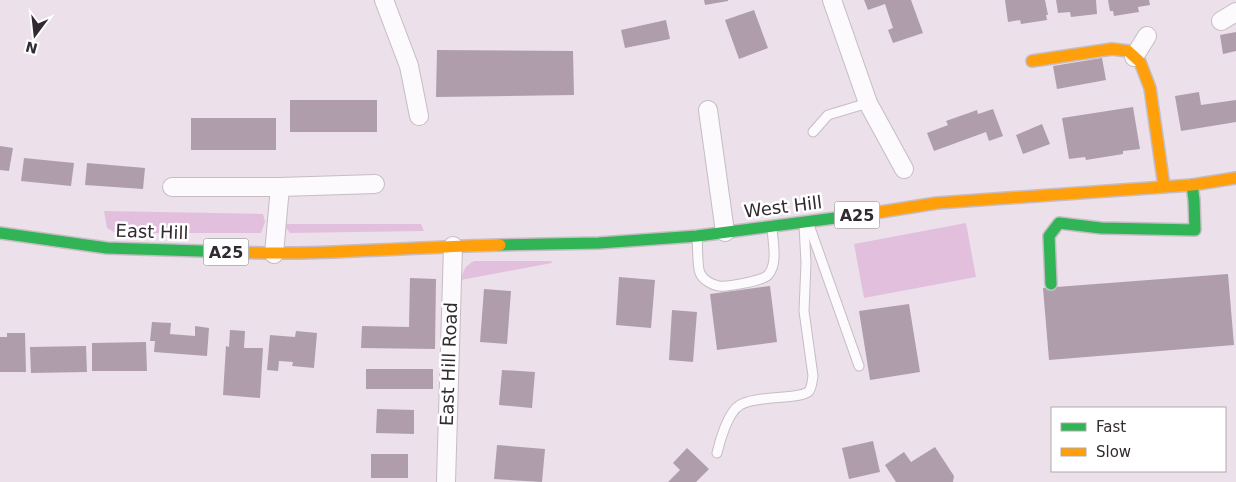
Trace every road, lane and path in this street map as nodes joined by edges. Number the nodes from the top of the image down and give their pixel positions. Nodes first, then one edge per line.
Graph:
1 (384, 0) edge
2 (832, 0) edge
3 (1147, 36) dead end
4 (1134, 56) junction
5 (1032, 61) dead end
6 (868, 103) junction
7 (708, 110) dead end
8 (419, 116) dead end
9 (813, 132) dead end
10 (904, 169) dead end
11 (1236, 178) edge
12 (375, 184) dead end
13 (1192, 185) junction
14 (1164, 186) junction
15 (172, 187) dead end
16 (280, 187) junction
17 (806, 222) junction
18 (772, 226) junction
19 (725, 232) junction
20 (0, 233) edge
21 (697, 236) junction
22 (453, 246) junction
23 (274, 254) junction
24 (1051, 284) dead end
25 (859, 366) dead end
26 (717, 453) dead end
27 (446, 482) edge

1 - 8 street
2 - 6 street
3 - 4 street
4 - 5 main road
4 - 14 main road
6 - 9 lane
6 - 10 street
7 - 19 street
11 - 13 main road, West Hill / A25
12 - 16 street
13 - 14 main road, West Hill / A25
13 - 24 main road
14 - 17 main road, West Hill / A25
15 - 16 street
16 - 23 street
17 - 18 main road, West Hill / A25
17 - 25 lane
17 - 26 lane
18 - 19 main road, West Hill / A25
18 - 21 lane
19 - 21 main road, West Hill / A25
20 - 23 main road, East Hill / A25
21 - 22 main road, West Hill / A25
22 - 23 main road, East Hill / A25
22 - 27 street, East Hill Road

